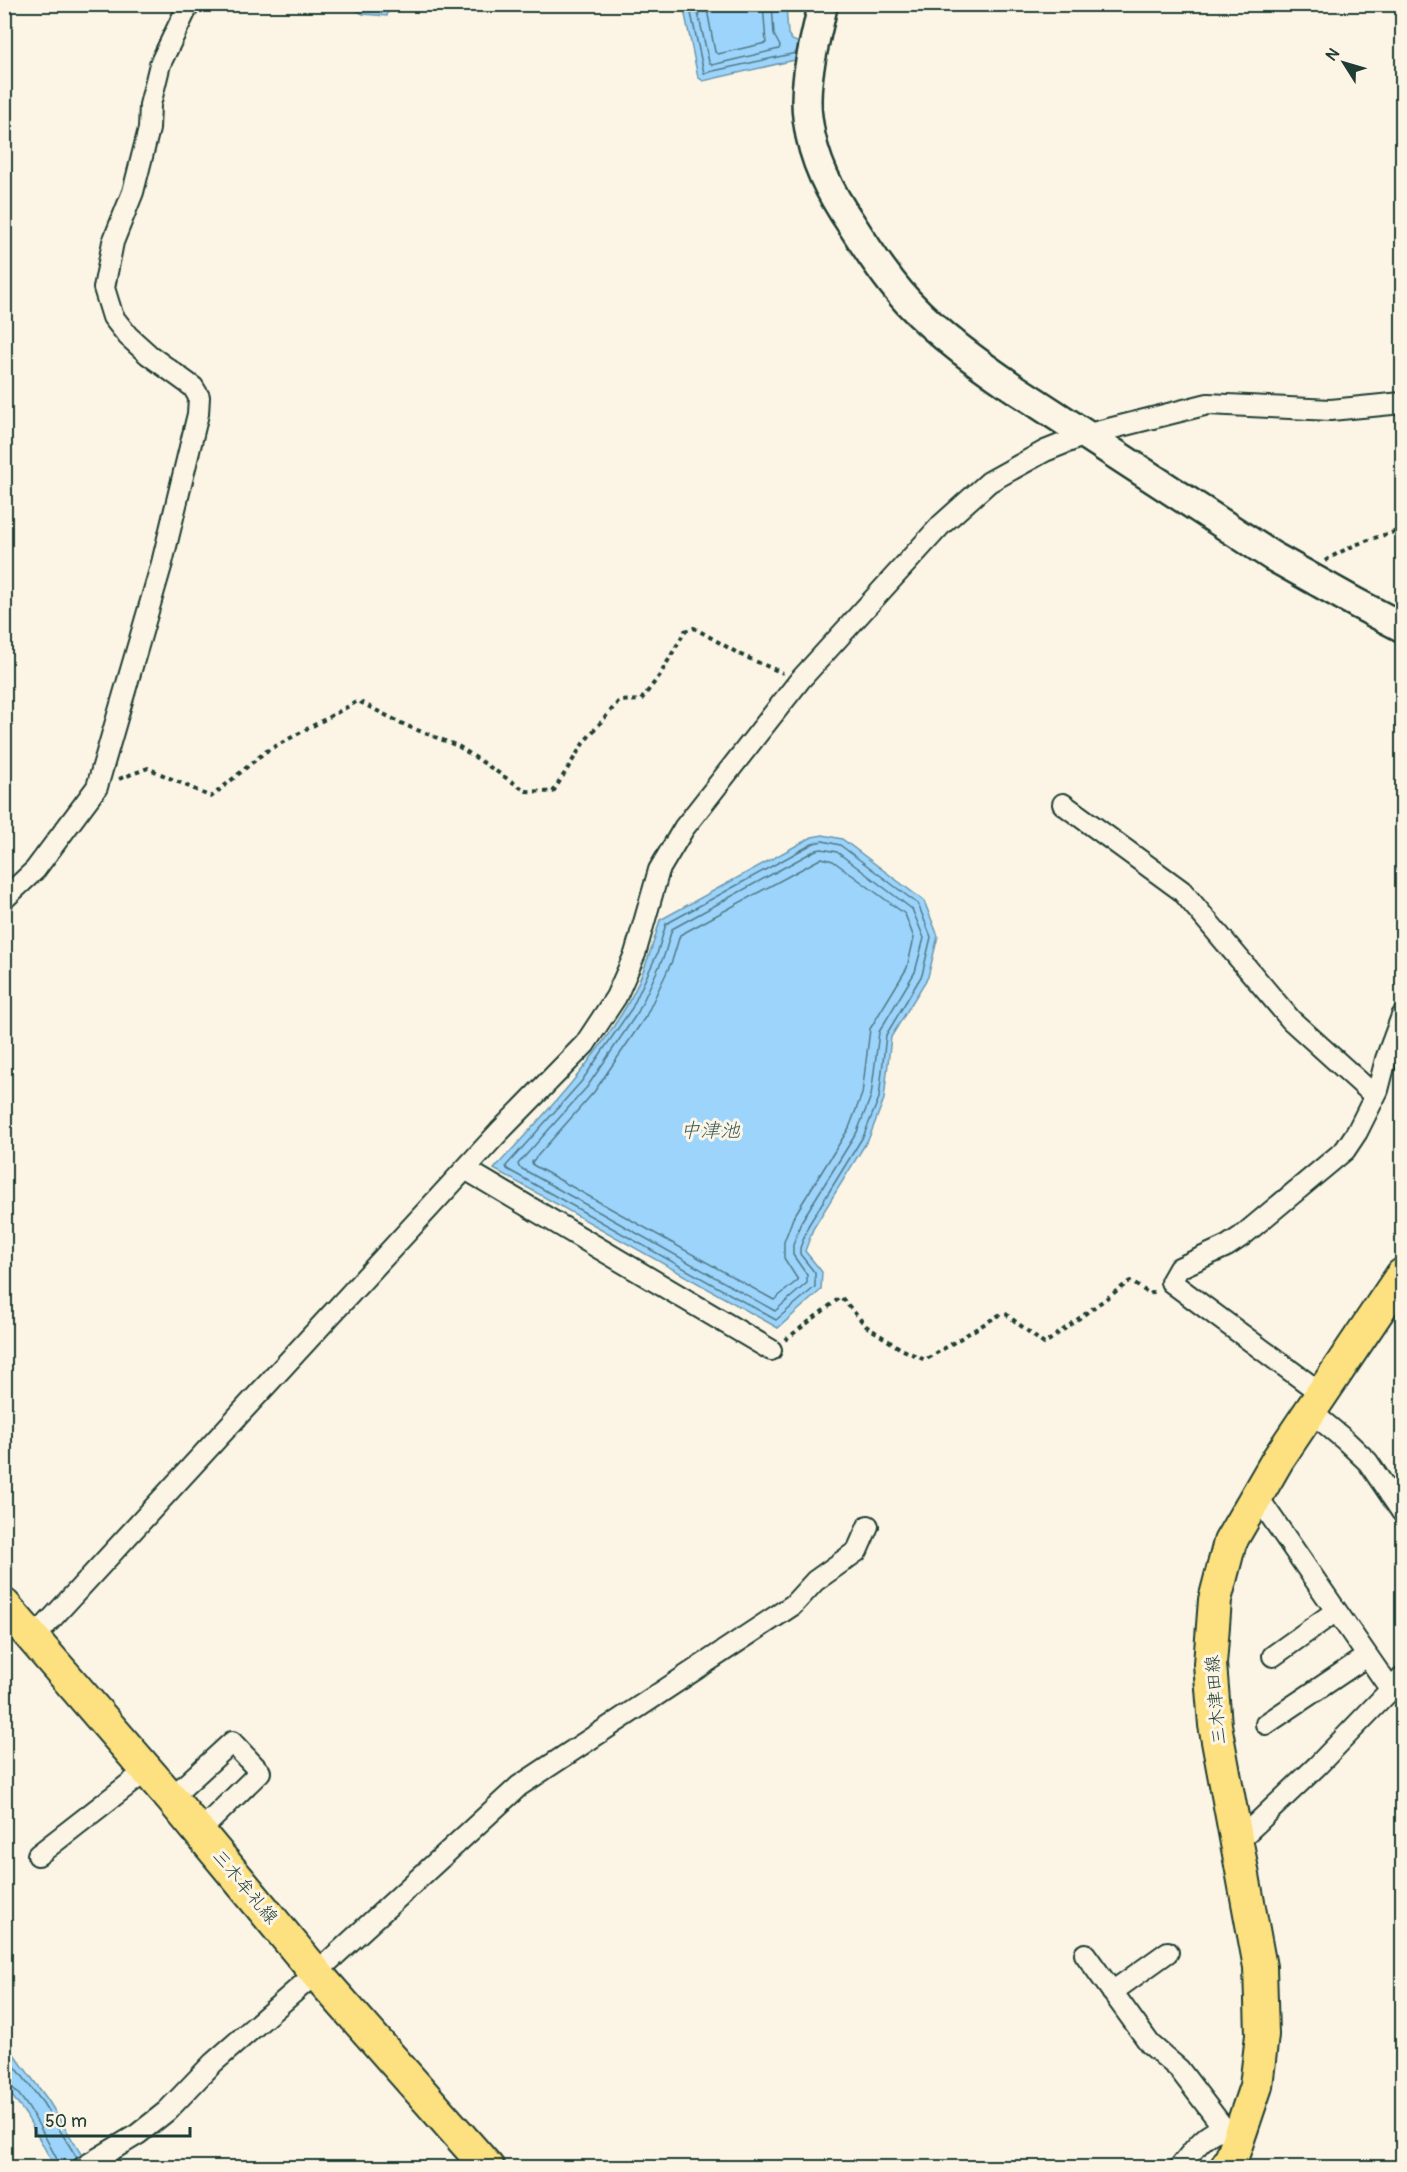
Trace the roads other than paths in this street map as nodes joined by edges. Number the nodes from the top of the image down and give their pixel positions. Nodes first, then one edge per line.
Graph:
1 (189, 4) edge
2 (823, 4) edge
3 (1402, 403) edge
4 (1085, 435) junction
5 (1402, 627) edge
6 (1063, 804) dead end
7 (4, 900) edge
8 (1402, 1016) edge
9 (1376, 1096) junction
10 (465, 1169) junction
11 (1402, 1275) edge
12 (771, 1350) road end
13 (1316, 1403) junction
14 (1257, 1496) junction
15 (1402, 1512) edge
16 (868, 1526) dead end
17 (4, 1605) edge
18 (1336, 1611) junction
19 (33, 1638) junction
20 (1273, 1656) dead end
21 (1367, 1656) junction
22 (1397, 1684) edge
23 (1266, 1724) dead end
24 (147, 1770) junction
25 (171, 1798) junction
26 (199, 1832) junction
27 (1237, 1842) junction
28 (38, 1855) dead end
29 (1168, 1952) dead end
30 (1085, 1954) dead end
31 (316, 1973) junction
32 (1112, 1992) junction
33 (1233, 2150) edge
34 (93, 2165) edge
35 (488, 2168) edge
36 (1179, 2168) edge

1 - 7 street
2 - 4 street
3 - 4 street
4 - 5 street
4 - 10 street
6 - 9 street
8 - 9 street
9 - 13 street
10 - 12 street
10 - 19 street
11 - 13 main road, 三木津田線
13 - 14 main road, 三木津田線
13 - 15 street
14 - 18 street
14 - 27 main road, 三木津田線
16 - 31 street
17 - 19 main road, 三木牟礼線
18 - 20 street
18 - 21 street
19 - 24 main road, 三木牟礼線
21 - 22 street
21 - 23 street
22 - 27 street
24 - 25 main road, 三木牟礼線
24 - 28 street
25 - 26 main road, 三木牟礼線
25 - 26 street
26 - 31 main road, 三木牟礼線
27 - 33 main road, 三木津田線
29 - 32 street
30 - 32 street
31 - 34 street
31 - 35 main road, 三木牟礼線
32 - 33 street
33 - 36 street

